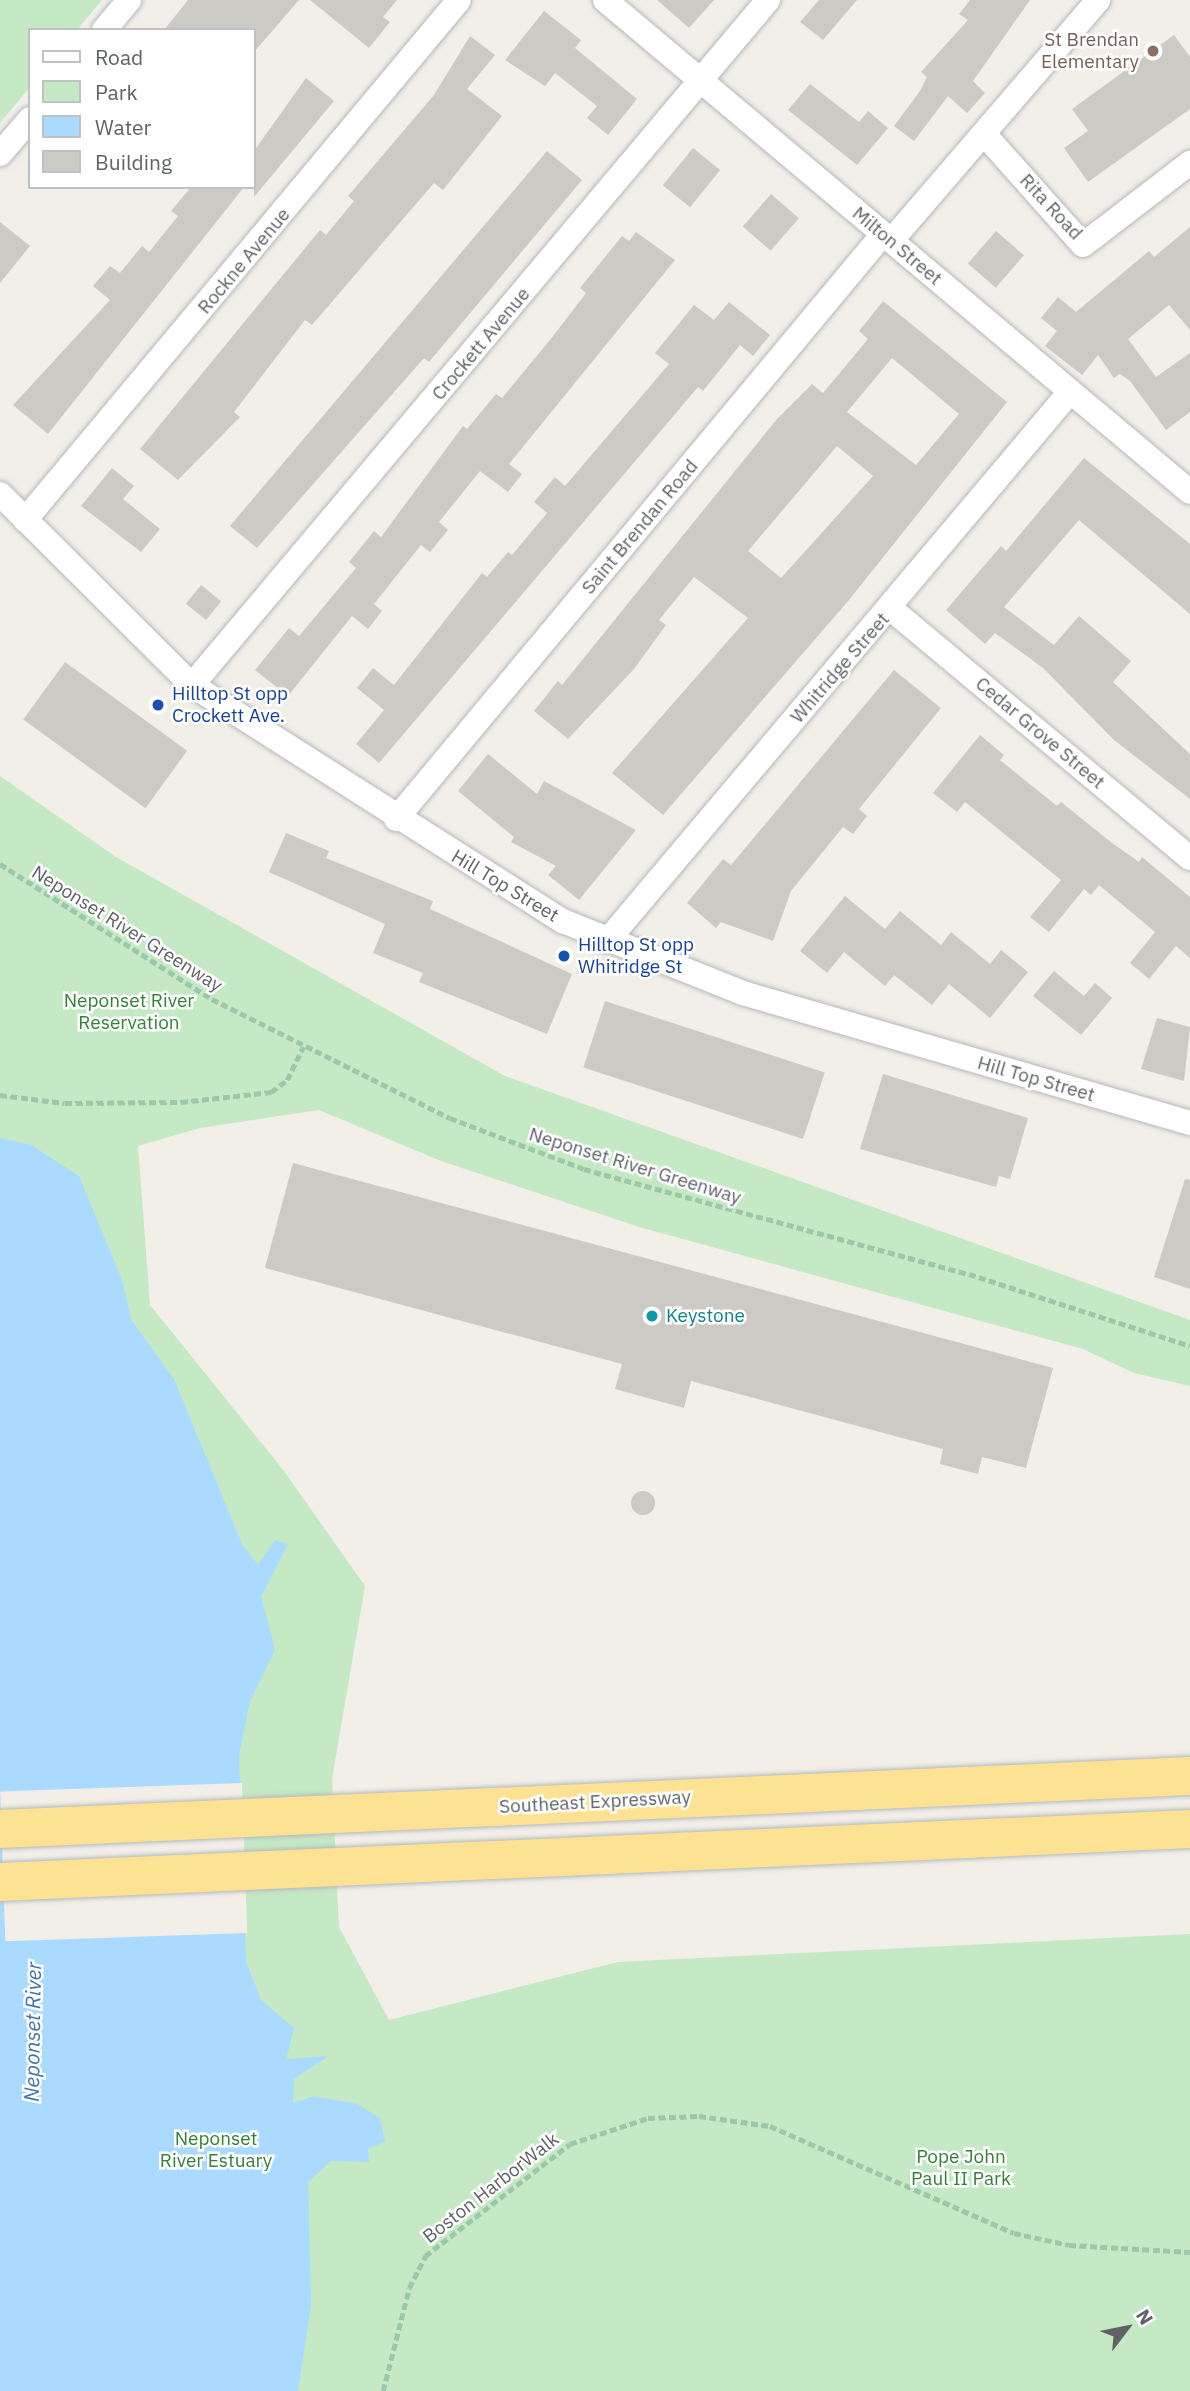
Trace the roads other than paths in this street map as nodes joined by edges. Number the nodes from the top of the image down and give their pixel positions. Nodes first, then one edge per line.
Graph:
1 (129, 0) edge
2 (459, 0) edge
3 (605, 0) edge
4 (768, 0) edge
5 (1098, 0) edge
6 (106, 28) edge
7 (700, 80) junction
8 (28, 121) edge
9 (985, 135) junction
10 (0, 154) edge
11 (1190, 163) edge
12 (887, 238) junction
13 (1070, 391) junction
14 (1185, 480) edge
15 (0, 494) edge
16 (25, 520) junction
17 (891, 609) junction
18 (192, 685) junction
19 (396, 819) junction
20 (1190, 858) edge
21 (607, 941) junction
22 (1190, 1124) edge
23 (1190, 1776) edge
24 (1190, 1801) edge
25 (0, 1829) edge
26 (1190, 1829) edge
27 (0, 1853) edge
28 (336, 1853) junction
29 (1190, 1854) edge
30 (0, 1882) edge
31 (0, 1906) edge

1 - 6 street
2 - 16 street, Rockne Avenue
3 - 7 street, Milton Street
4 - 7 street, Crockett Avenue
5 - 9 street, Saint Brendan Road
7 - 12 street, Milton Street
7 - 18 street, Crockett Avenue
8 - 10 street
9 - 11 street, Rita Road
9 - 12 street, Saint Brendan Road
12 - 13 street, Milton Street
12 - 19 street, Saint Brendan Road
13 - 14 street, Milton Street
13 - 17 street, Whitridge Street
15 - 16 street, Hill Top Street
16 - 18 street, Hill Top Street
17 - 20 street, Cedar Grove Street
17 - 21 street, Whitridge Street
18 - 19 street, Hill Top Street
19 - 21 street, Hill Top Street
21 - 22 street, Hill Top Street
23 - 28 highway, Southeast Expressway
24 - 28 highway
25 - 28 highway, Southeast Expressway
26 - 28 highway
27 - 28 highway
28 - 29 highway, Southeast Expressway
28 - 30 highway
28 - 31 highway, Southeast Expressway

